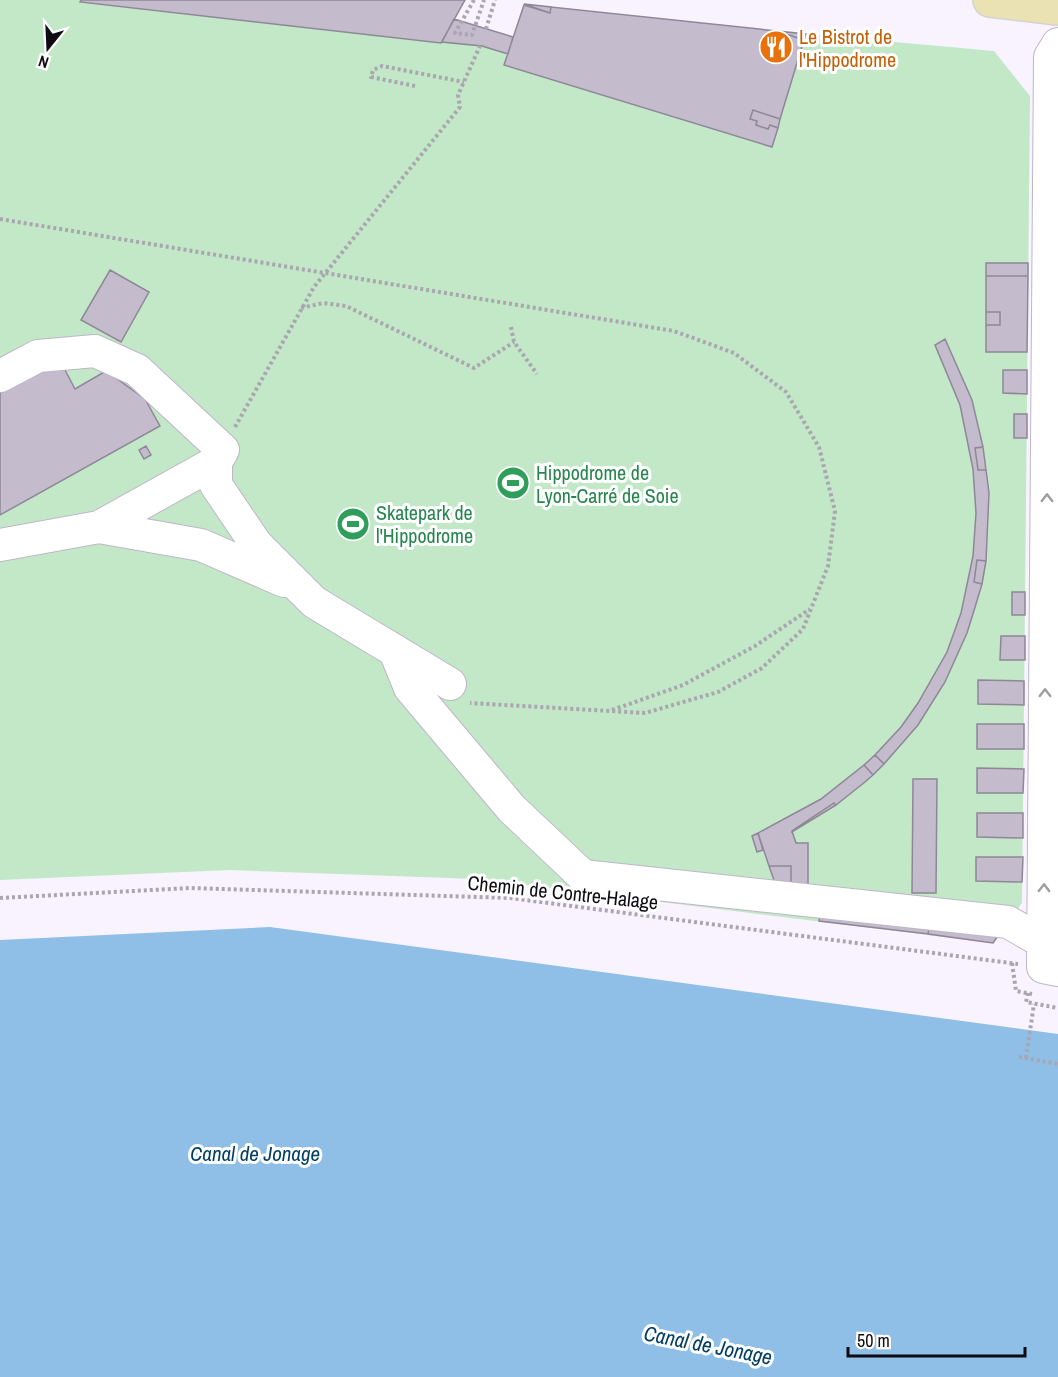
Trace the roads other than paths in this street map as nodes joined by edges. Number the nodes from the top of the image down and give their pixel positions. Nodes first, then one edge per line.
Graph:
1 (990, 0) edge
2 (1058, 8) edge
3 (1058, 44) edge
4 (0, 376) edge
5 (219, 456) junction
6 (99, 528) junction
7 (0, 545) edge
8 (300, 588) junction
9 (395, 651) junction
10 (458, 694) road end
11 (1043, 968) edge

1 - 2 main road
11 -> 3 street
4 - 5 street
5 - 6 street
5 - 8 street
6 - 7 street
6 - 8 street
8 - 9 street
9 - 10 street
9 - 11 street

